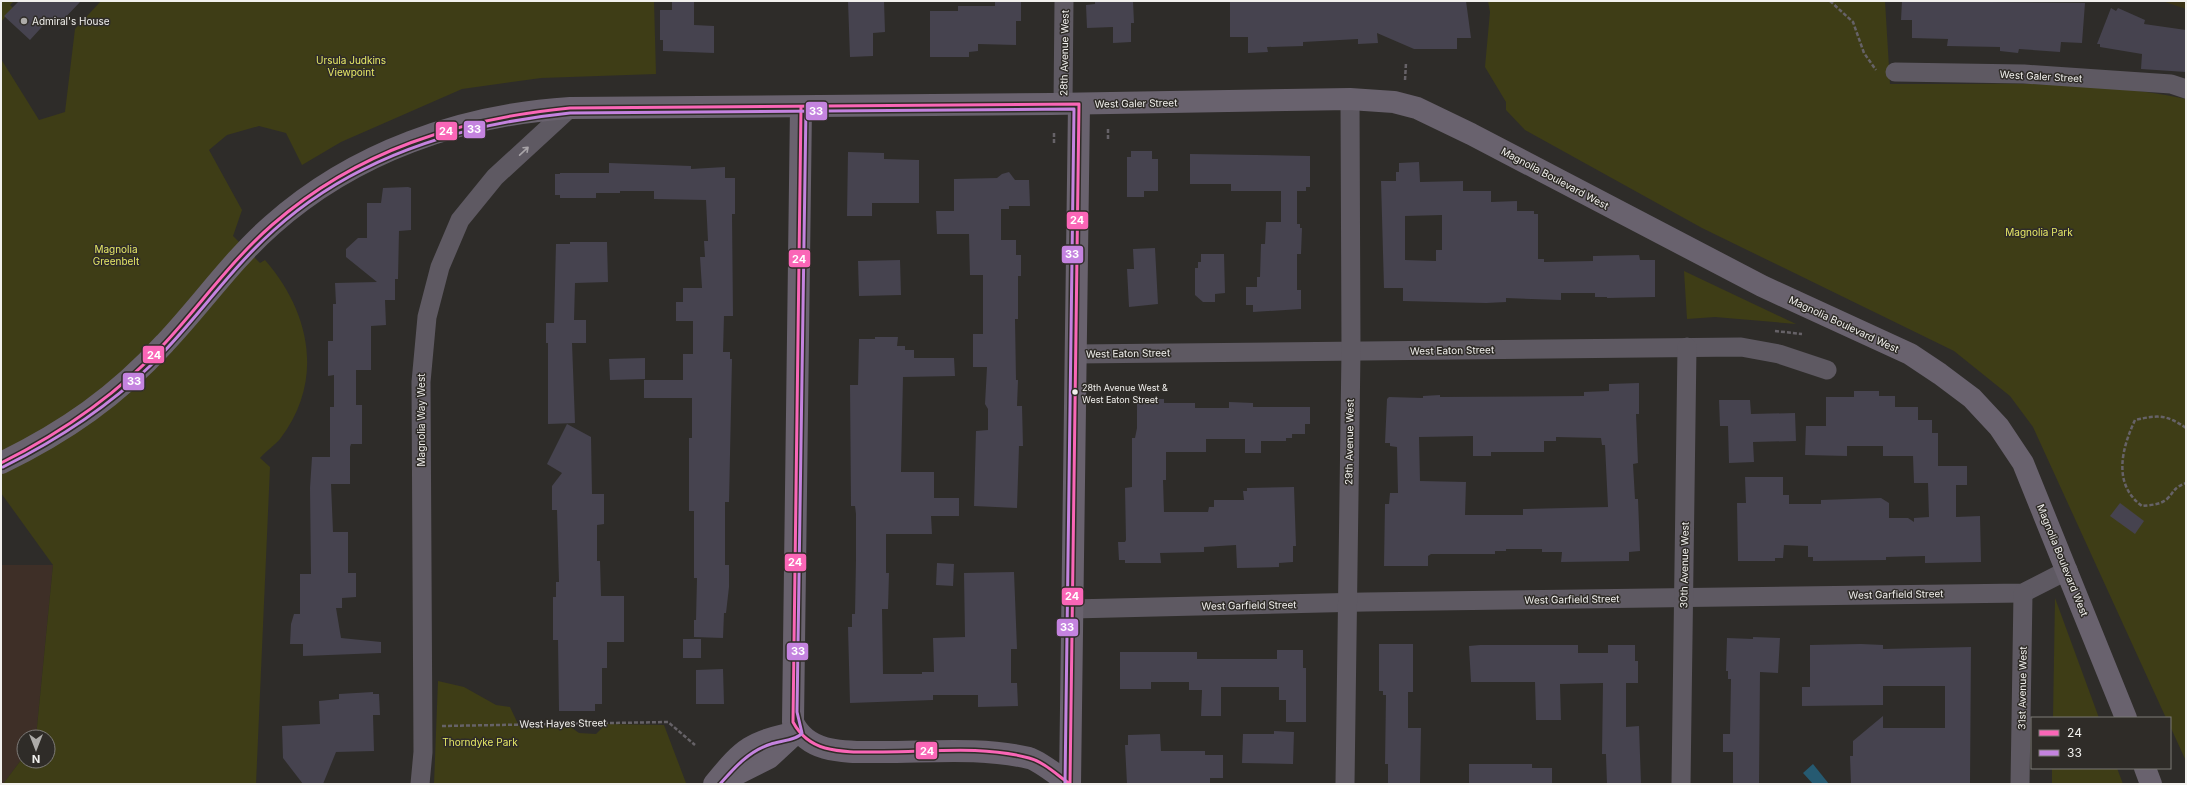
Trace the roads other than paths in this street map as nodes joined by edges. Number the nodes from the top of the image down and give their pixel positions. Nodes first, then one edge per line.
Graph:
1 (1064, 1) edge
2 (1895, 72) road end
3 (2186, 89) edge
4 (1350, 99) junction
5 (1390, 102) joint
6 (1071, 104) junction
7 (801, 107) junction
8 (570, 108) junction
9 (1687, 347) junction
10 (1351, 351) junction
11 (1075, 354) junction
12 (1826, 370) dead end
13 (1, 464) edge
14 (2068, 570) junction
15 (2023, 593) junction
16 (1683, 597) junction
17 (1347, 602) junction
18 (1072, 608) junction
19 (2126, 717) edge
20 (797, 732) junction
21 (2145, 769) edge
22 (420, 784) edge
23 (715, 784) edge
24 (1070, 784) edge
25 (1345, 784) edge
26 (1681, 784) edge
27 (2020, 784) edge
28 (2151, 784) edge

1 - 6 street, 28th Avenue West
2 - 3 street, West Galer Street
4 - 5 main road, West Galer Street
4 - 6 main road, West Galer Street
4 - 10 street, 29th Avenue West
5 - 14 main road, Magnolia Boulevard West
6 - 7 main road, West Galer Street
6 - 11 main road, 28th Avenue West
7 - 8 main road, West Galer Street
7 - 20 main road
8 - 13 main road
22 -> 8 street, Magnolia Way West
9 - 10 street, West Eaton Street
9 - 12 street, West Eaton Street
9 - 16 street, 30th Avenue West
10 - 11 street, West Eaton Street
10 - 17 street, 29th Avenue West
11 - 18 main road, 28th Avenue West
14 - 15 street, West Garfield Street
14 - 19 main road, Magnolia Boulevard West
15 - 16 street, West Garfield Street
15 - 27 street, 31st Avenue West
16 - 17 street, West Garfield Street
16 - 26 street, 30th Avenue West
17 - 18 street, West Garfield Street
17 - 25 street, 29th Avenue West
18 - 24 main road, 28th Avenue West
20 - 23 main road
20 - 24 main road
21 - 28 main road

